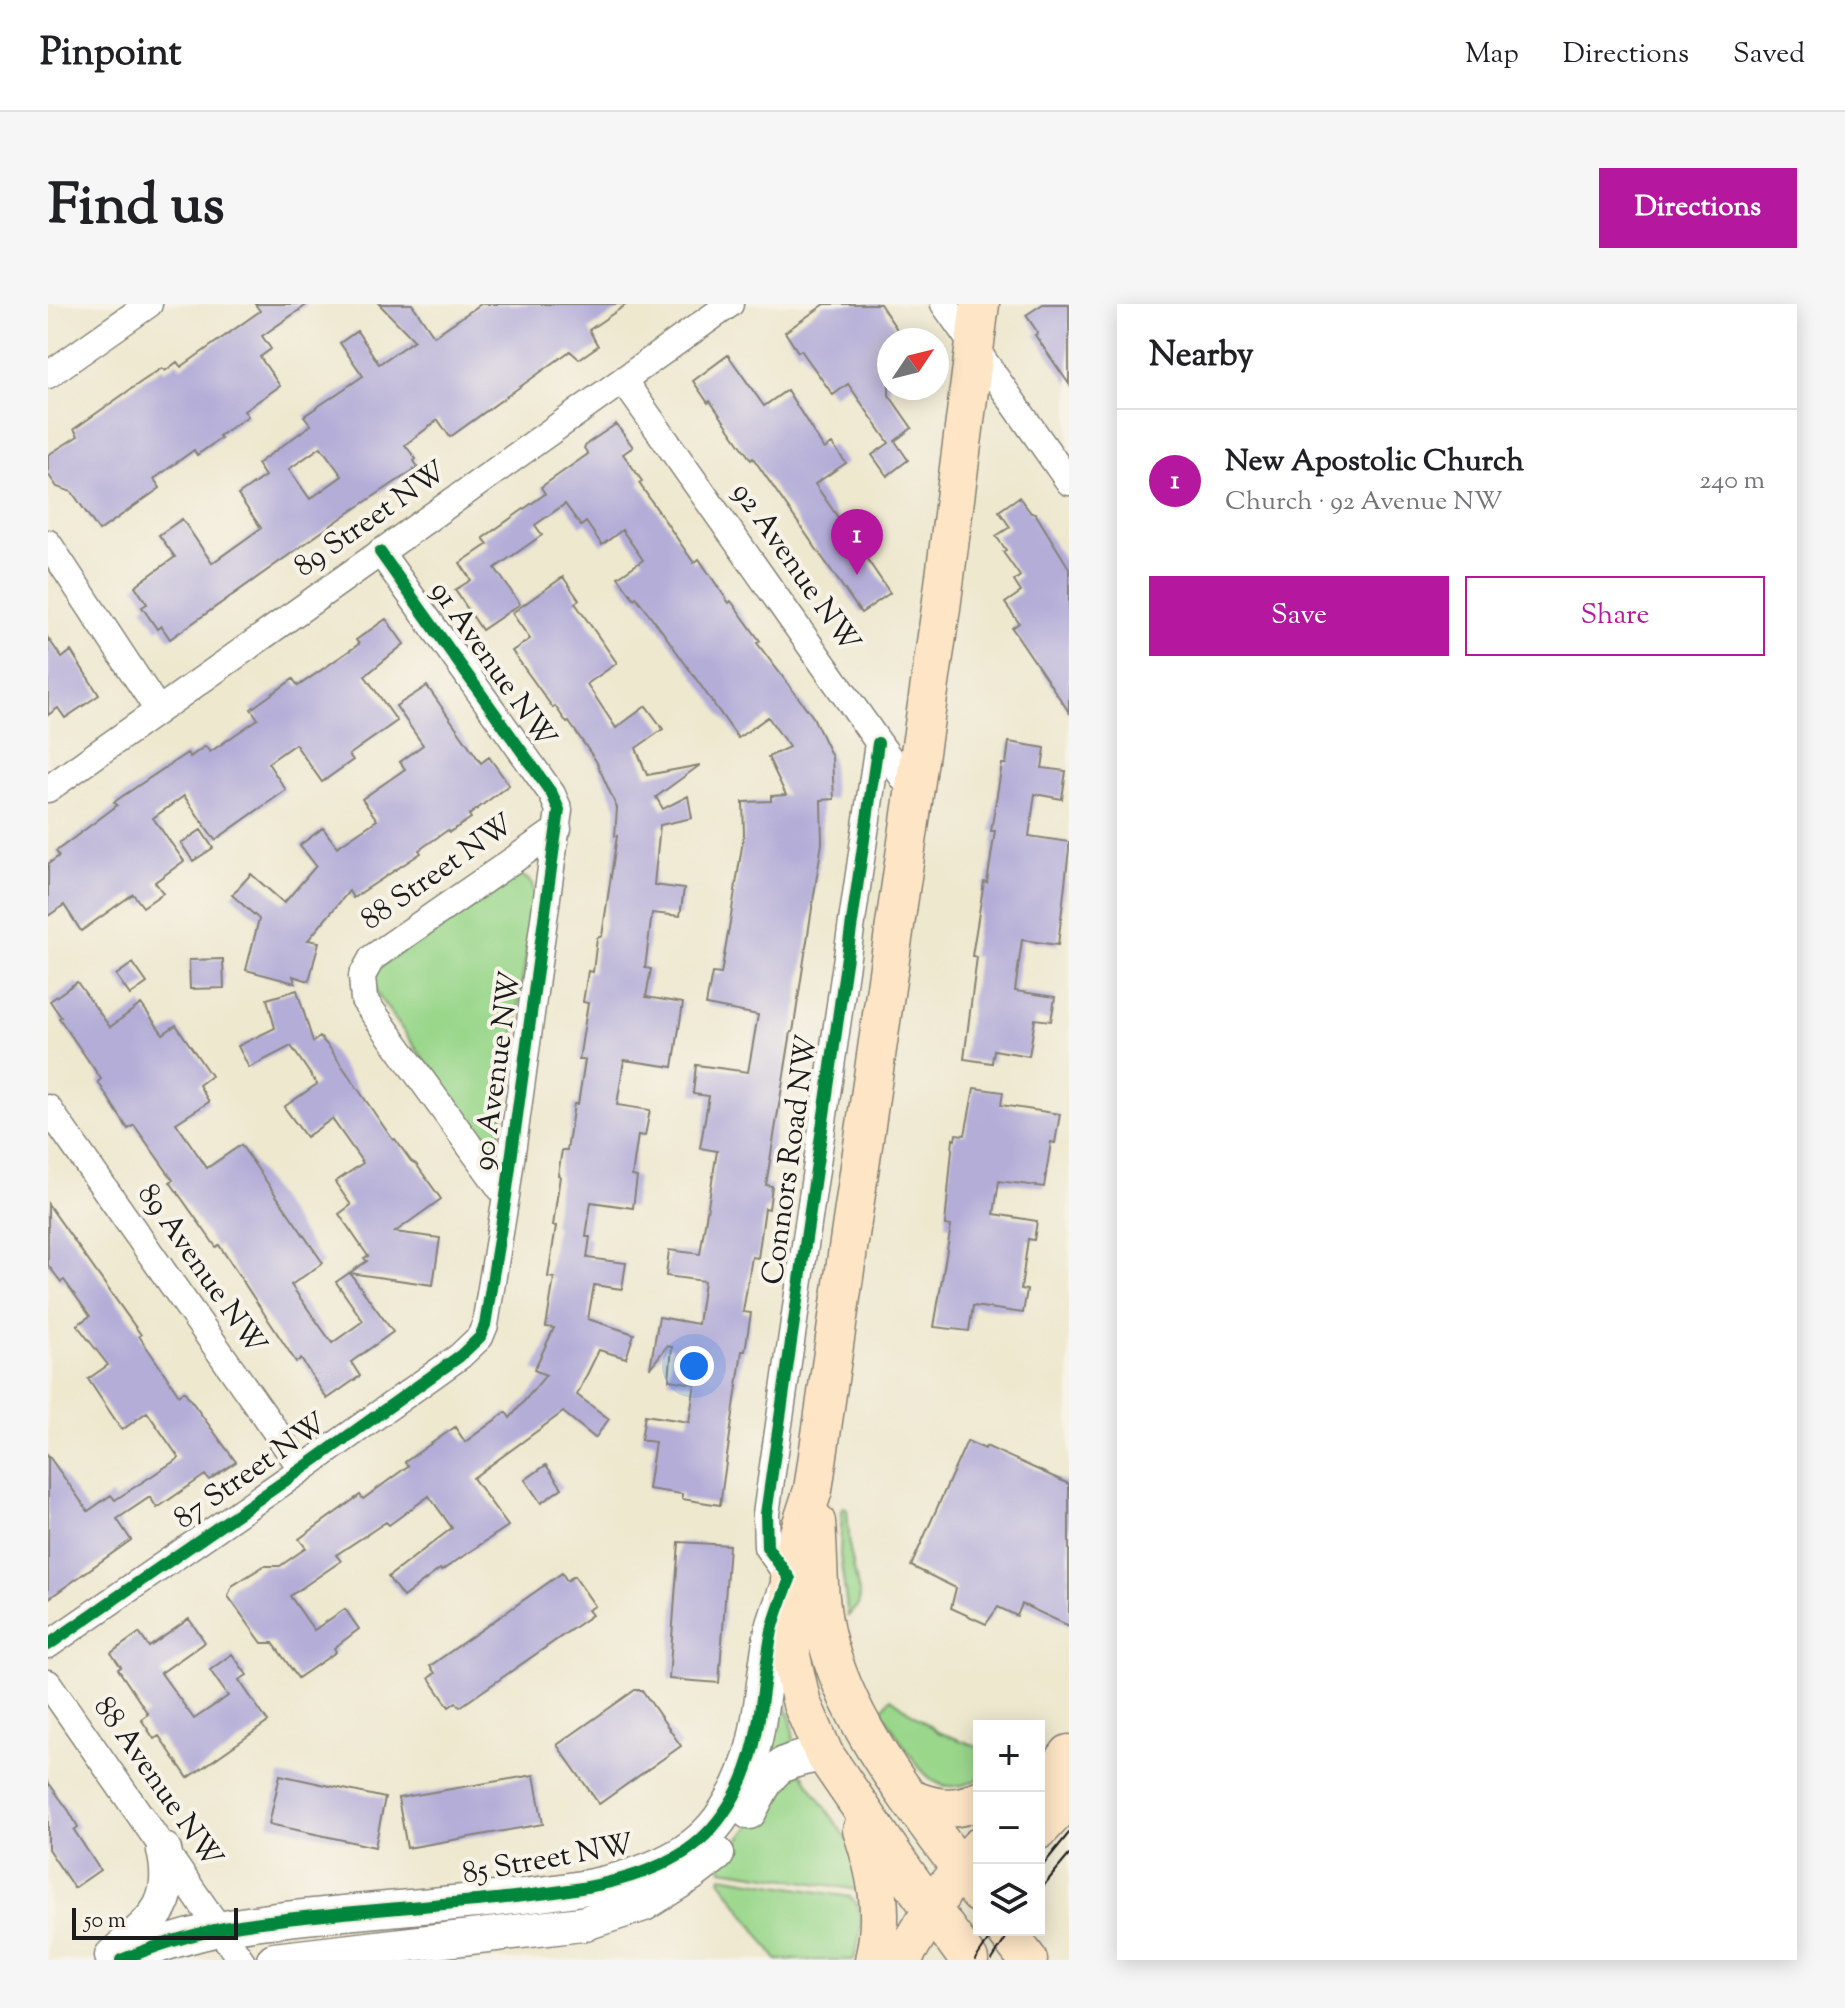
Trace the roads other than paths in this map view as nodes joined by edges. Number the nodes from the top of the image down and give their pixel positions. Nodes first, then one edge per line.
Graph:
1 (149, 304) edge
2 (730, 304) edge
3 (944, 304) edge
4 (980, 304) edge
5 (974, 347) junction
6 (48, 375) edge
7 (623, 380) junction
8 (1069, 482) edge
9 (48, 543) edge
10 (380, 552) junction
11 (158, 710) junction
12 (878, 743) junction
13 (48, 789) edge
14 (914, 793) junction
15 (559, 820) junction
16 (362, 976) joint
17 (48, 1108) edge
18 (506, 1196) junction
19 (480, 1337) joint
20 (302, 1469) junction
21 (813, 1490) junction
22 (790, 1579) junction
23 (789, 1629) junction
24 (48, 1645) edge
25 (48, 1683) edge
26 (1069, 1753) edge
27 (824, 1754) junction
28 (1045, 1765) edge
29 (1045, 1775) edge
30 (1042, 1792) edge
31 (850, 1793) junction
32 (1069, 1798) edge
33 (911, 1799) junction
34 (973, 1803) edge
35 (1045, 1824) edge
36 (164, 1850) junction
37 (966, 1887) edge
38 (219, 1928) junction
39 (1010, 1936) edge
40 (955, 1953) edge
41 (336, 1956) edge
42 (107, 1960) edge
43 (121, 1960) edge
44 (241, 1960) edge
45 (274, 1960) edge
46 (874, 1960) edge
47 (902, 1960) edge
48 (1028, 1960) edge

1 - 6 street
2 - 7 street, 89 Street NW
3 - 5 street
4 - 5 main road
5 - 8 street
5 - 14 main road
7 - 10 street, 89 Street NW
7 - 12 street, 92 Avenue NW
9 - 11 street
10 - 11 street, 89 Street NW
10 - 15 street, 91 Avenue NW
11 - 13 street, 89 Street NW
12 - 14 street, 92 Avenue NW
12 - 22 street, Connors Road NW
14 - 21 main road
15 - 16 street, 88 Street NW
15 - 18 street, 90 Avenue NW
16 - 18 street, 90 Avenue NW
17 - 20 street, 89 Avenue NW
18 - 19 street, 90 Avenue NW
19 - 20 street, 87 Street NW
20 - 24 street, 87 Street NW
21 - 22 main road
21 - 33 main road
22 - 23 main road
22 - 38 street, 85 Street NW
23 - 27 main road
23 - 37 main road
25 - 36 street, 88 Avenue NW
26 - 28 main road
26 - 29 main road
26 - 30 main road
27 - 31 main road
27 - 41 street, 85 Street NW
31 - 37 main road
31 - 46 main road
32 - 35 main road
33 - 34 main road
33 - 37 main road
36 - 38 street, 88 Avenue NW
36 - 42 street
37 - 40 main road
37 - 47 main road
38 - 43 street, 85 Street NW
38 - 44 street, 88 Avenue NW
39 - 48 main road
41 - 45 street, 85 Street NW

